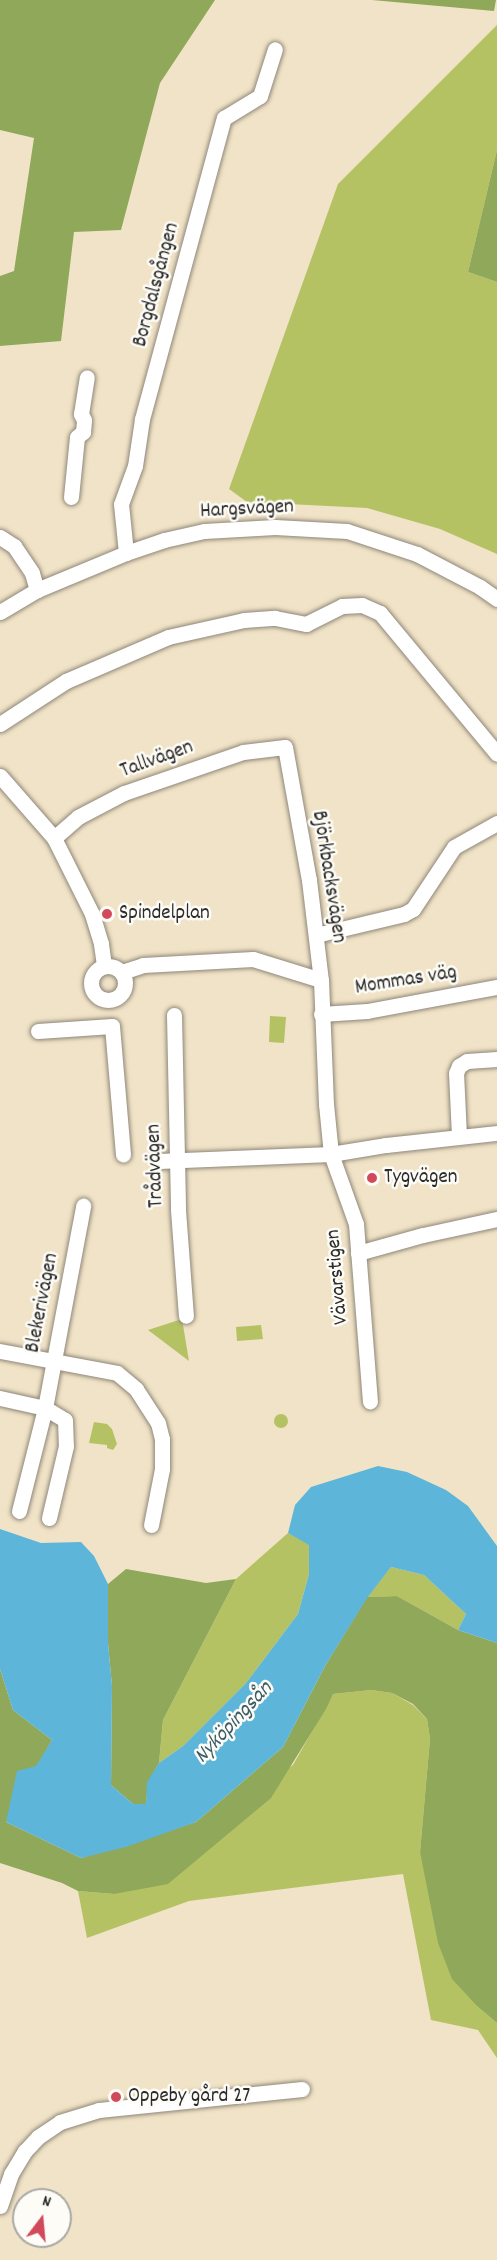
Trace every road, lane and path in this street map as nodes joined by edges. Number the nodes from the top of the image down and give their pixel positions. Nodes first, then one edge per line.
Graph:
1 (275, 49) dead end
2 (87, 377) dead end
3 (71, 497) dead end
4 (0, 537) edge
5 (126, 553) junction
6 (37, 590) junction
7 (497, 599) edge
8 (0, 612) edge
9 (0, 724) edge
10 (285, 747) joint
11 (497, 754) edge
12 (0, 776) edge
13 (497, 823) edge
14 (54, 838) junction
15 (316, 935) junction
16 (104, 966) junction
17 (122, 972) junction
18 (321, 980) junction
19 (497, 987) edge
20 (110, 1000) junction
21 (321, 1014) junction
22 (174, 1015) dead end
23 (112, 1026) junction
24 (38, 1031) dead end
25 (497, 1059) edge
26 (497, 1133) edge
27 (459, 1136) junction
28 (331, 1154) junction
29 (123, 1155) dead end
30 (177, 1160) junction
31 (159, 1161) dead end
32 (82, 1206) dead end
33 (497, 1220) edge
34 (358, 1253) junction
35 (186, 1316) dead end
36 (0, 1351) edge
37 (52, 1361) junction
38 (0, 1398) edge
39 (370, 1401) dead end
40 (45, 1408) junction
41 (19, 1511) dead end
42 (49, 1518) dead end
43 (151, 1525) dead end
44 (302, 2089) dead end
45 (0, 2206) edge

1 - 5 street, Borgdalsgången
2 - 3 street
4 - 6 street
5 - 6 street, Hargsvägen
5 - 7 street, Hargsvägen
6 - 8 street, Hargsvägen
9 - 11 street
10 - 14 street, Tallvägen
10 - 15 street, Björkbacksvägen
12 - 14 street
13 - 15 street
14 - 16 street
15 - 18 street, Björkbacksvägen
16 - 17 street
16 - 20 street
17 - 18 street
17 - 20 street
18 - 21 street, Björkbacksvägen
19 - 21 street, Mommas väg
20 - 23 street
21 - 28 street
22 - 30 street, Trådvägen
23 - 24 street
23 - 29 street
25 - 27 street
26 - 27 street
27 - 28 street
28 - 30 street
28 - 34 street, Vävarstigen
30 - 31 street
30 - 35 street, Trådvägen
32 - 37 street, Blekerivägen
33 - 34 street
34 - 39 street, Vävarstigen
36 - 37 street
37 - 40 street, Blekerivägen
37 - 43 street
38 - 40 street
40 - 41 street, Blekerivägen
40 - 42 street
44 - 45 street

